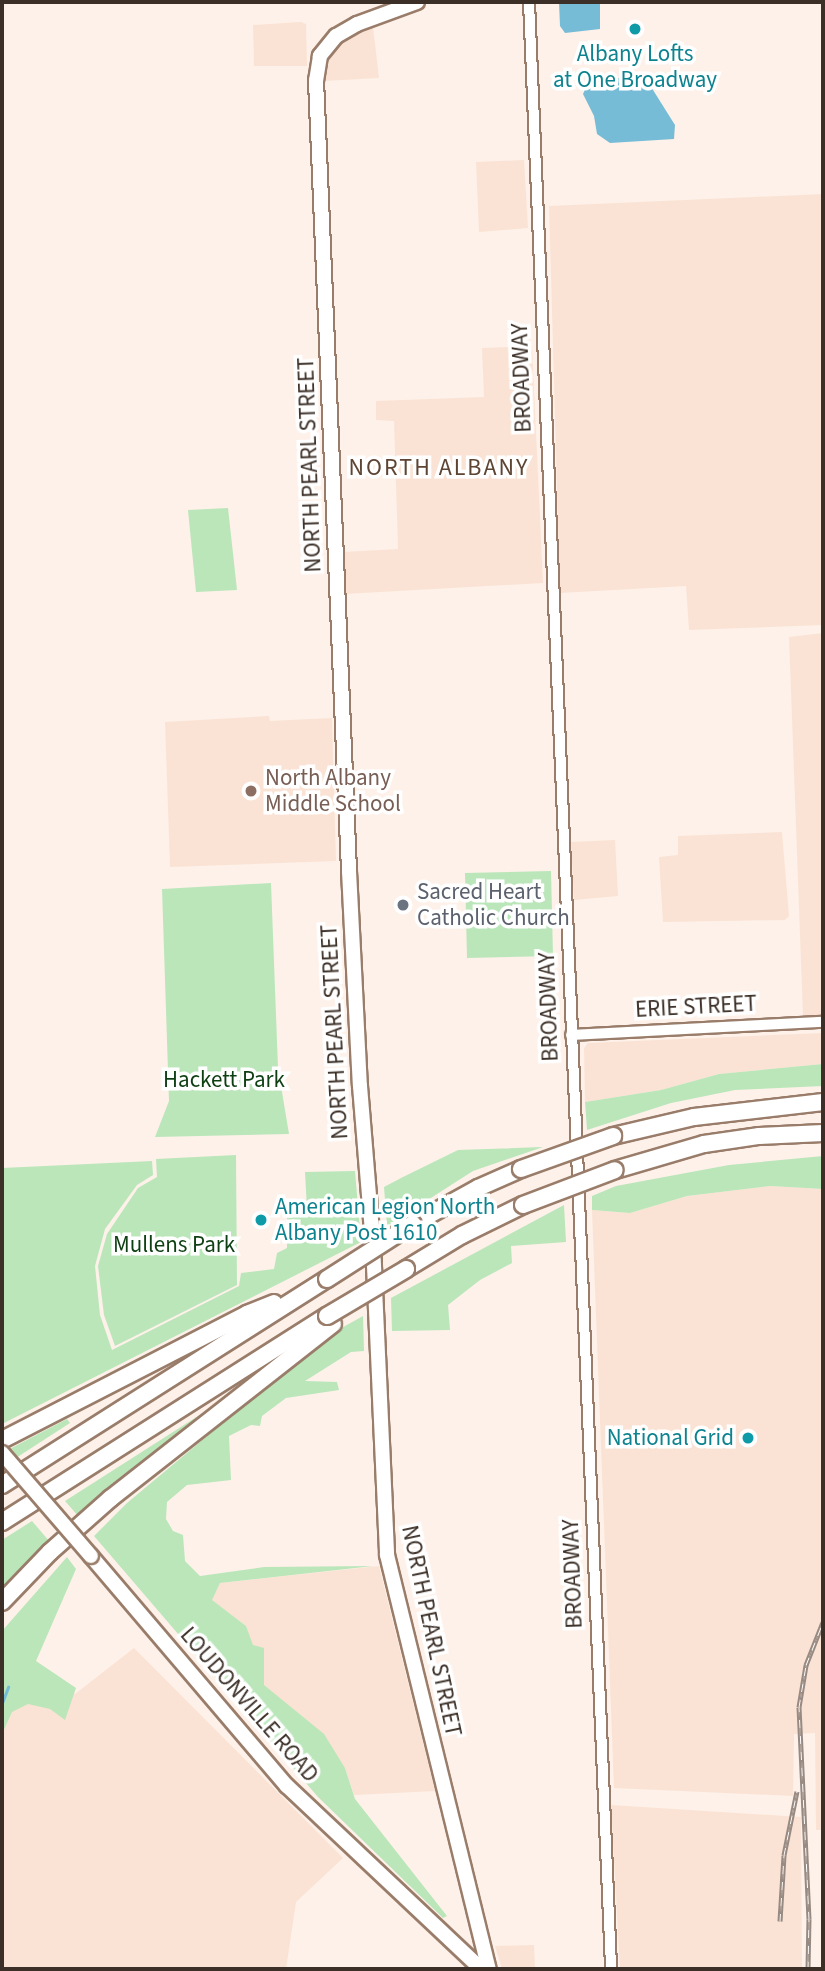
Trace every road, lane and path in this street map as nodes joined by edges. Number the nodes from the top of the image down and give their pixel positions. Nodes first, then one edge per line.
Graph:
1 (417, 2) edge
2 (529, 2) edge
3 (823, 1022) edge
4 (571, 1035) junction
5 (823, 1102) edge
6 (739, 1110) junction
7 (823, 1112) edge
8 (823, 1133) edge
9 (823, 1143) edge
10 (623, 1168) junction
11 (309, 1290) junction
12 (330, 1320) junction
13 (2, 1440) edge
14 (2, 1453) edge
15 (2, 1485) edge
16 (2, 1522) edge
17 (50, 1552) junction
18 (2, 1602) edge
19 (2, 1615) edge
20 (481, 1969) edge
21 (489, 1969) edge
22 (611, 1969) edge

1 - 21 main road, NORTH PEARL STREET
2 - 4 street, BROADWAY
3 - 4 street, ERIE STREET
4 - 22 street, BROADWAY
5 - 6 highway
6 - 7 highway
6 - 11 highway, bridge
8 - 10 highway
9 - 10 highway
10 - 12 highway, bridge
11 - 13 highway
11 - 15 highway
12 - 16 highway
12 - 17 highway
14 - 20 main road, LOUDONVILLE ROAD, bridge
17 - 18 highway
17 - 19 highway

